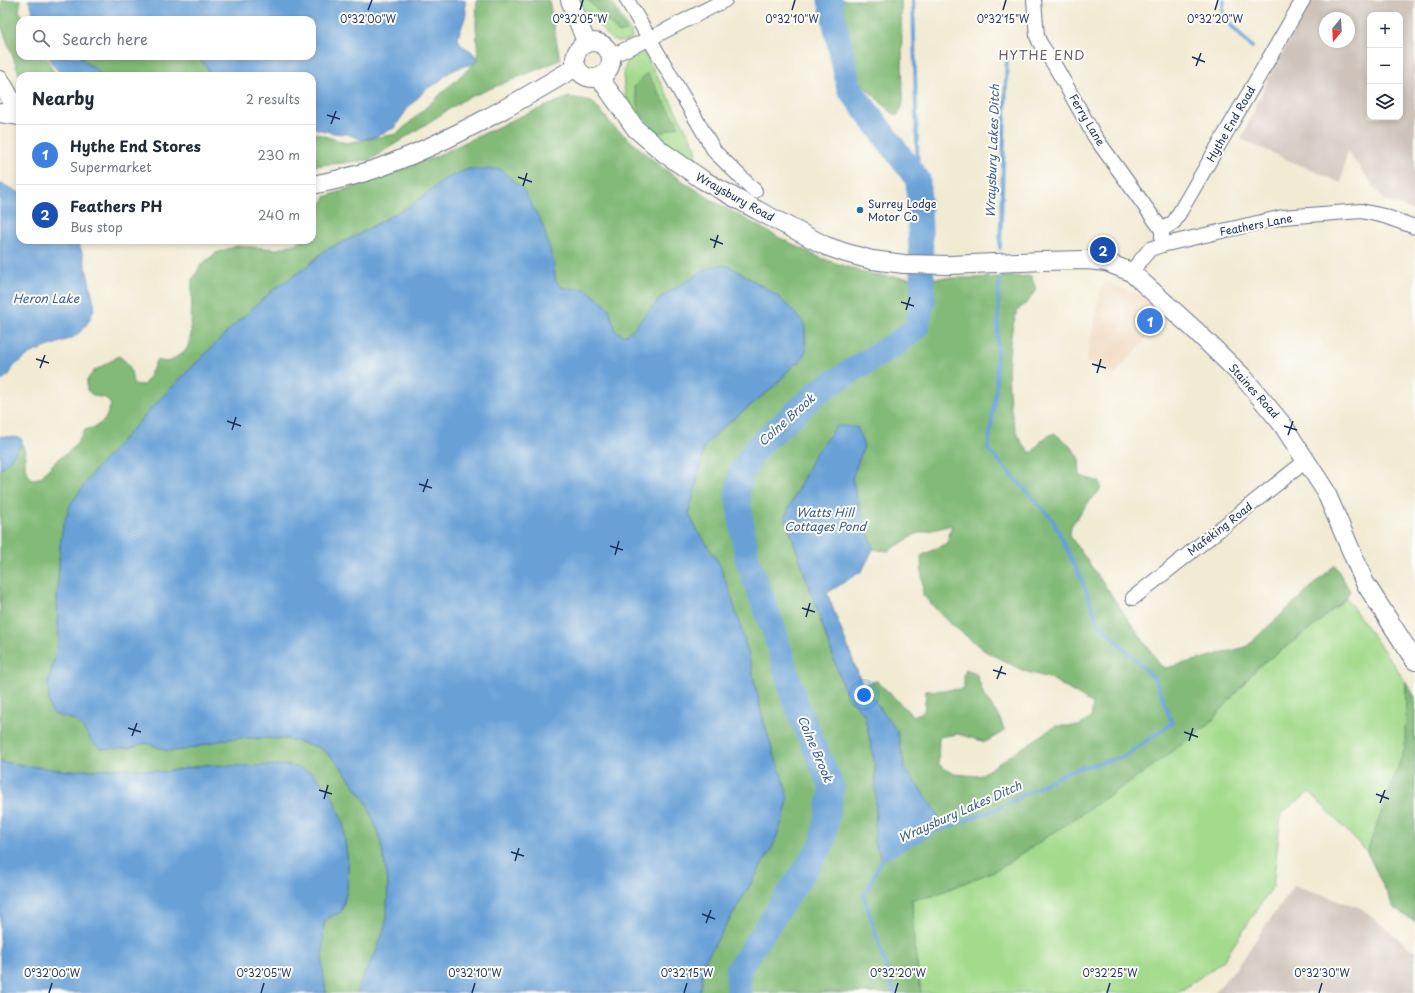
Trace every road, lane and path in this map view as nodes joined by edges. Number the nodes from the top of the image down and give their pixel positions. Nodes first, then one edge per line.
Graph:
1 (570, 0) edge
2 (626, 0) edge
3 (725, 0) edge
4 (1034, 0) edge
5 (1303, 0) edge
6 (649, 39) junction
7 (586, 42) junction
8 (611, 56) junction
9 (576, 67) junction
10 (599, 77) junction
11 (0, 80) edge
12 (16, 108) edge
13 (0, 113) edge
14 (16, 115) edge
15 (316, 184) edge
16 (756, 191) dead end
17 (1415, 227) edge
18 (1162, 230) junction
19 (1162, 245) junction
20 (1131, 272) junction
21 (1307, 460) junction
22 (1133, 598) dead end
23 (1415, 661) edge

1 - 7 main road
2 - 6 street, Wraysbury Road
3 - 6 street
4 - 18 street, Ferry Lane
5 - 18 street, Hythe End Road
6 - 8 street
6 - 16 street, Wraysbury Road
7 - 8 main road
7 - 9 main road
8 - 10 main road
9 - 10 main road
9 - 15 main road
10 - 20 main road, Wraysbury Road
11 - 12 main road
13 - 14 main road
17 - 19 street, Feathers Lane
18 - 19 street
19 - 20 street, Feathers Lane
20 - 21 main road, Staines Road
21 - 22 street, Mafeking Road
21 - 23 main road, Staines Road

